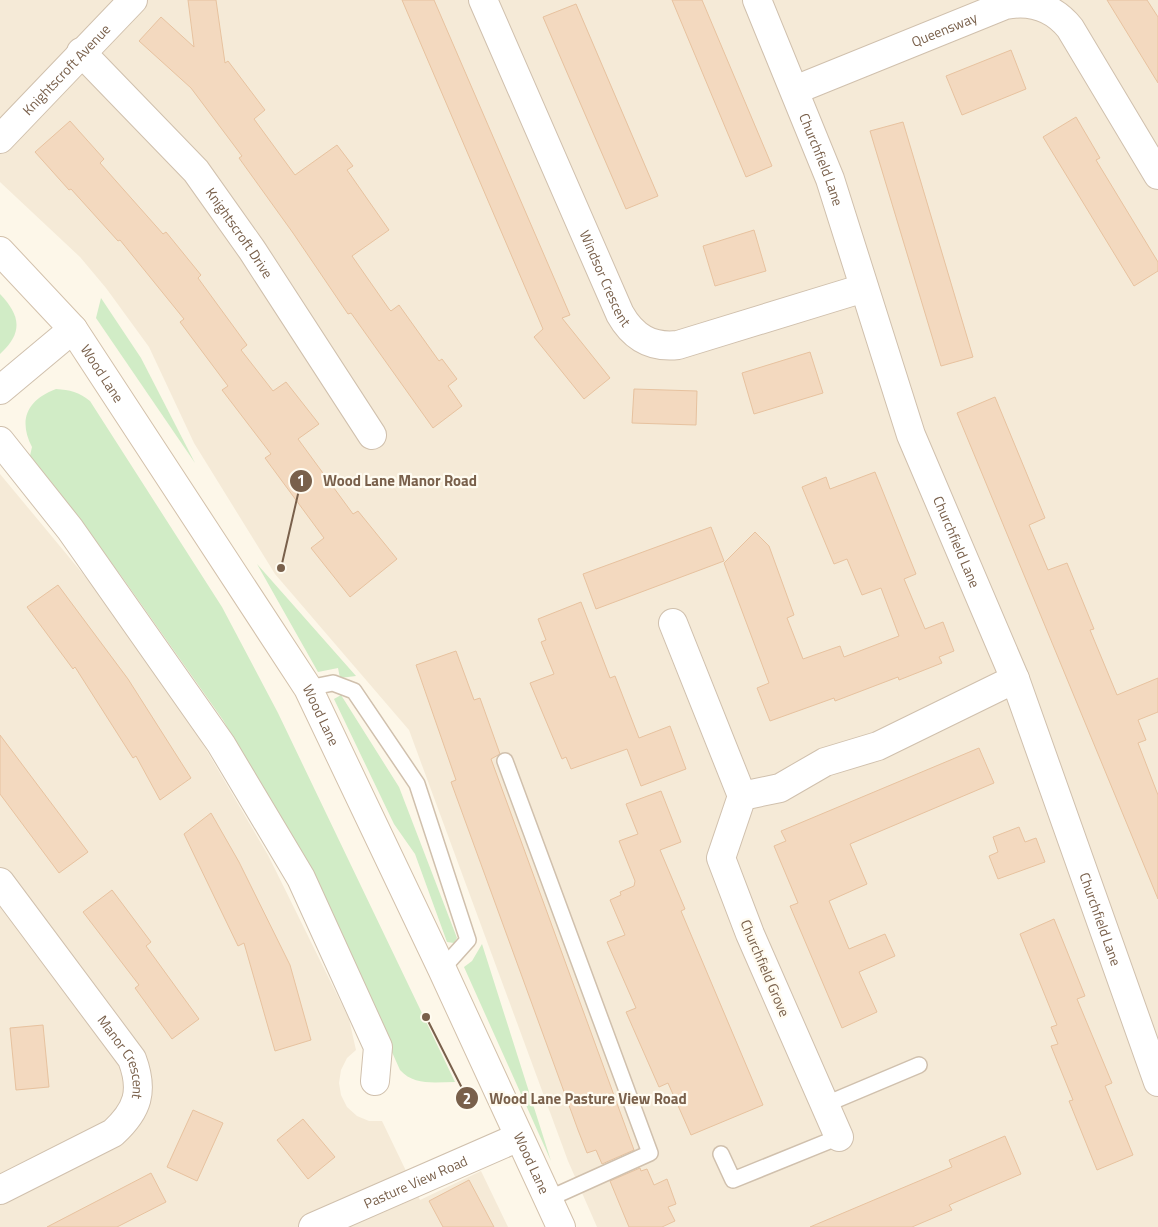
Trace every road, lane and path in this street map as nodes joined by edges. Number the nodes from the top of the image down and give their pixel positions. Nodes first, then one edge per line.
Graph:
1 (133, 0) edge
2 (483, 0) edge
3 (757, 0) edge
4 (81, 52) junction
5 (795, 90) junction
6 (0, 139) edge
7 (1158, 175) edge
8 (0, 251) edge
9 (864, 288) junction
10 (73, 329) junction
11 (0, 390) edge
12 (372, 435) dead end
13 (0, 441) edge
14 (673, 623) dead end
15 (1015, 679) junction
16 (308, 688) junction
17 (505, 761) dead end
18 (742, 796) junction
19 (0, 882) edge
20 (442, 969) junction
21 (919, 1065) dead end
22 (375, 1081) dead end
23 (1158, 1082) edge
24 (824, 1105) junction
25 (519, 1137) junction
26 (839, 1138) joint
27 (721, 1154) dead end
28 (0, 1190) edge
29 (548, 1199) junction
30 (313, 1227) edge
31 (561, 1227) edge

1 - 4 street, Knightscroft Avenue
2 - 9 street, Windsor Crescent
3 - 5 street, Churchfield Lane
4 - 6 street, Knightscroft Avenue
4 - 12 street, Knightscroft Drive
5 - 7 street, Queensway
5 - 9 street, Churchfield Lane
8 - 10 street, Wood Lane
9 - 15 street, Churchfield Lane
10 - 11 street
10 - 16 street, Wood Lane
13 - 22 street
14 - 18 street
15 - 18 street
15 - 23 street, Churchfield Lane
16 - 20 street, Wood Lane
16 - 20 lane
17 - 29 lane
18 - 24 street, Churchfield Grove
19 - 28 street, Manor Crescent
20 - 25 street, Wood Lane
21 - 24 lane
24 - 26 street, Churchfield Grove
25 - 29 street, Wood Lane
25 - 30 street, Pasture View Road
26 - 27 lane
29 - 31 street, Wood Lane

